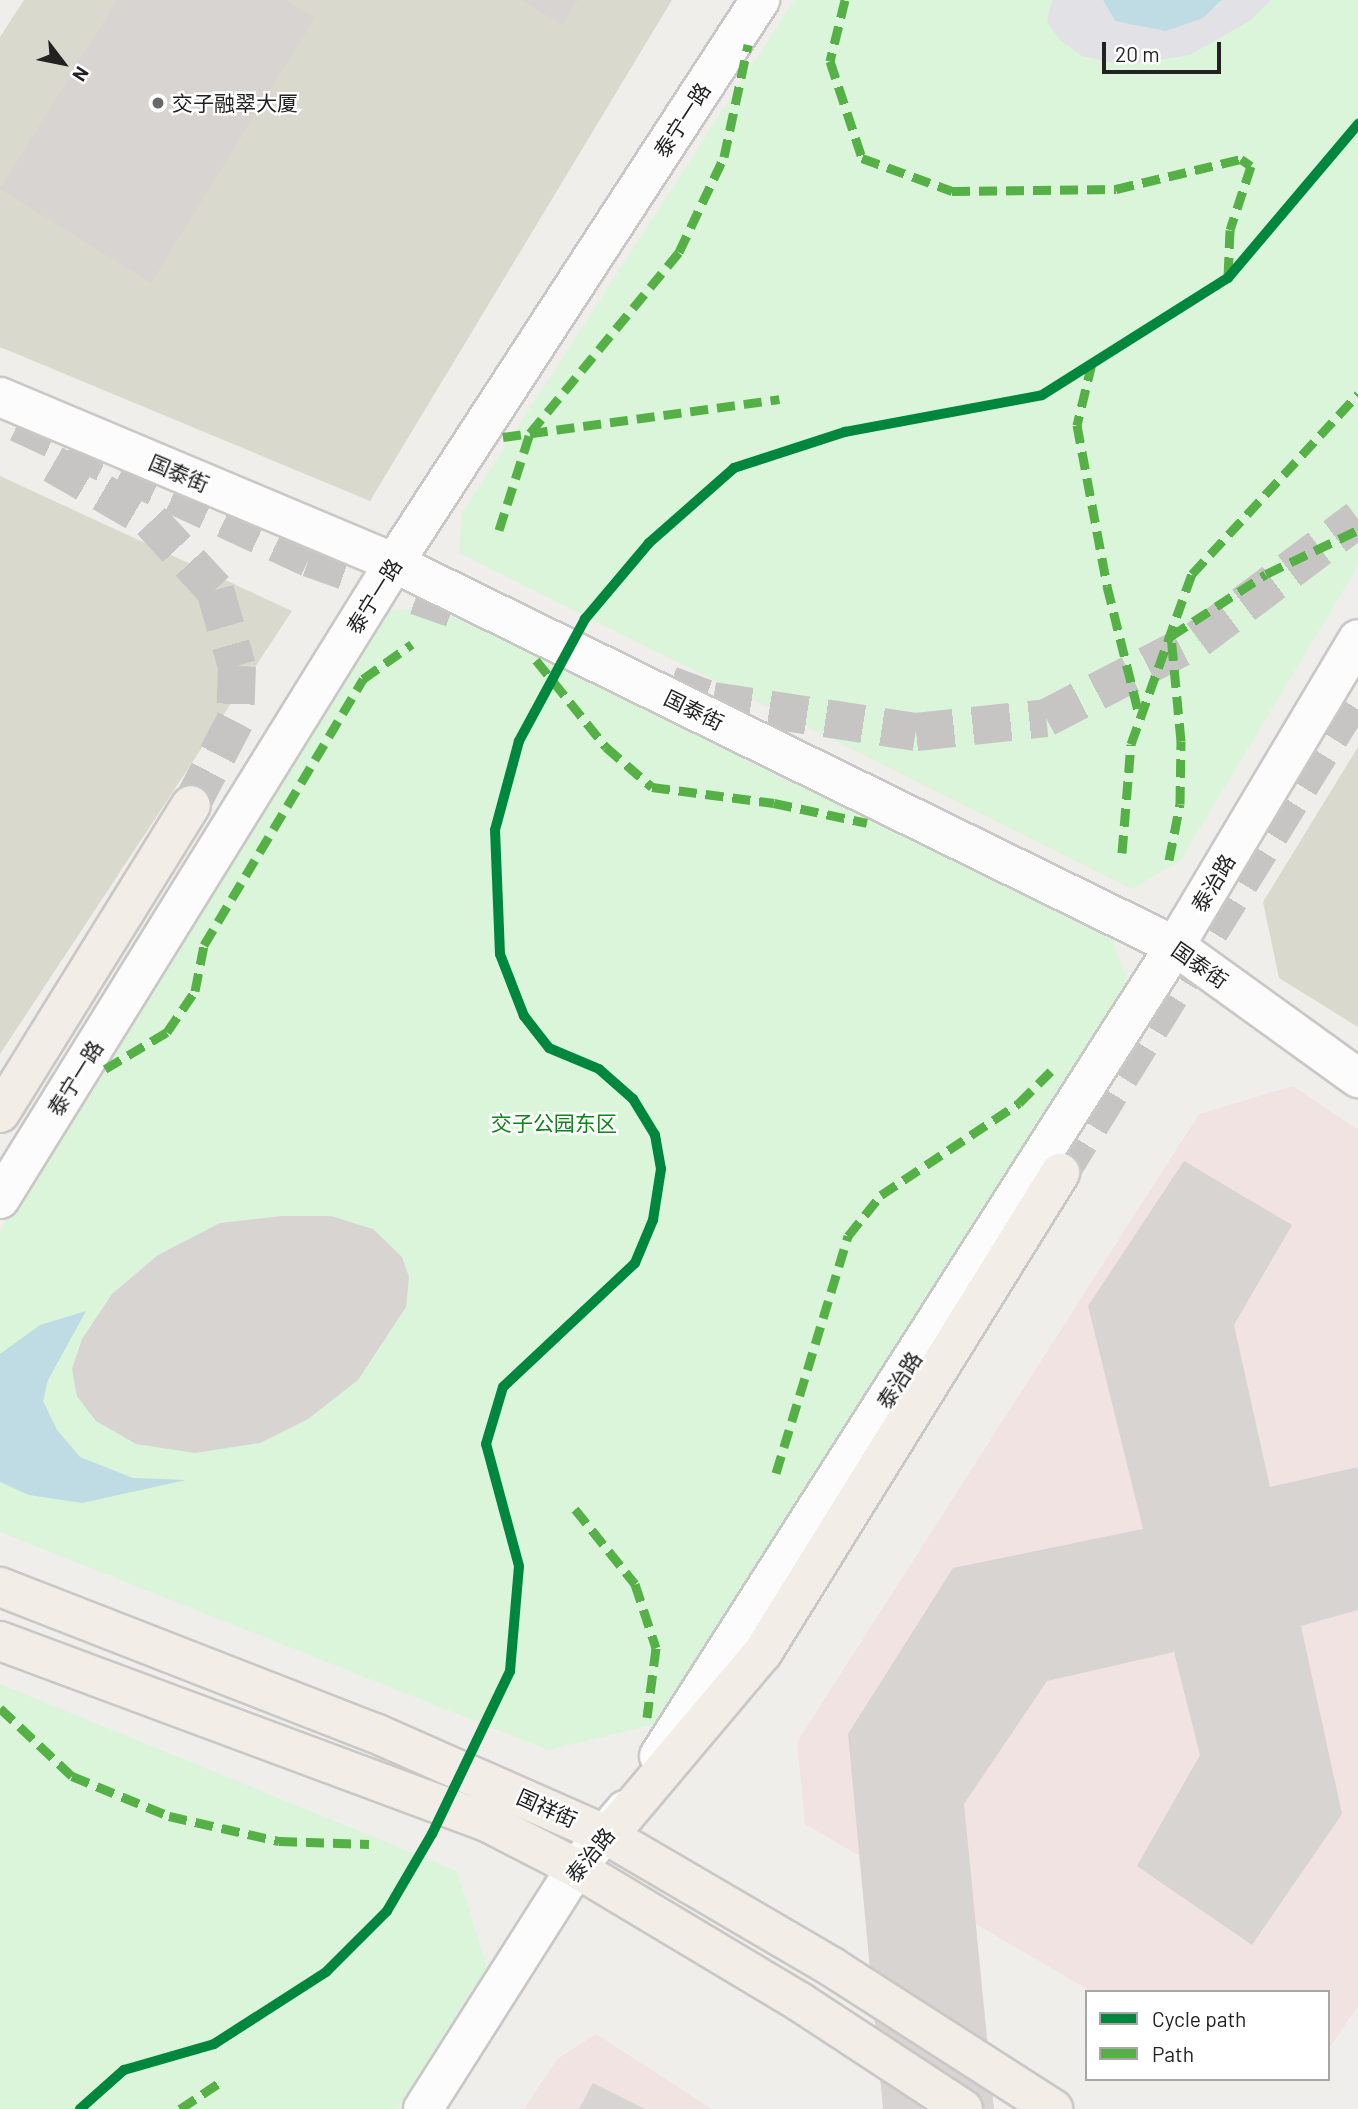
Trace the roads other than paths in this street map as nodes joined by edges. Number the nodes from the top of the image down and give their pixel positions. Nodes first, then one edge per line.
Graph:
1 (760, 0) edge
2 (0, 397) edge
3 (394, 563) junction
4 (1358, 639) edge
5 (191, 805) tunnel mouth
6 (1175, 946) junction
7 (1358, 1078) edge
8 (0, 1113) edge
9 (1060, 1172) tunnel mouth
10 (0, 1199) edge
11 (0, 1587) edge
12 (0, 1641) edge
13 (608, 1836) junction
14 (576, 1868) junction
15 (423, 2109) edge
16 (963, 2109) edge
17 (1053, 2109) edge

1 - 3 street, 泰宁一路
2 - 3 street, 国泰街
3 - 6 street, 国泰街
3 - 10 street, 泰宁一路
4 - 6 street, 泰治路
5 - 8 main road
6 - 7 street, 国泰街
6 - 13 street, 泰治路
9 - 13 main road
11 - 13 main road, 国祥街
12 - 14 main road, 国祥街
13 - 14 street, 泰治路
13 - 17 main road, 国祥街
14 - 15 street, 泰治路
14 - 16 main road, 国祥街

